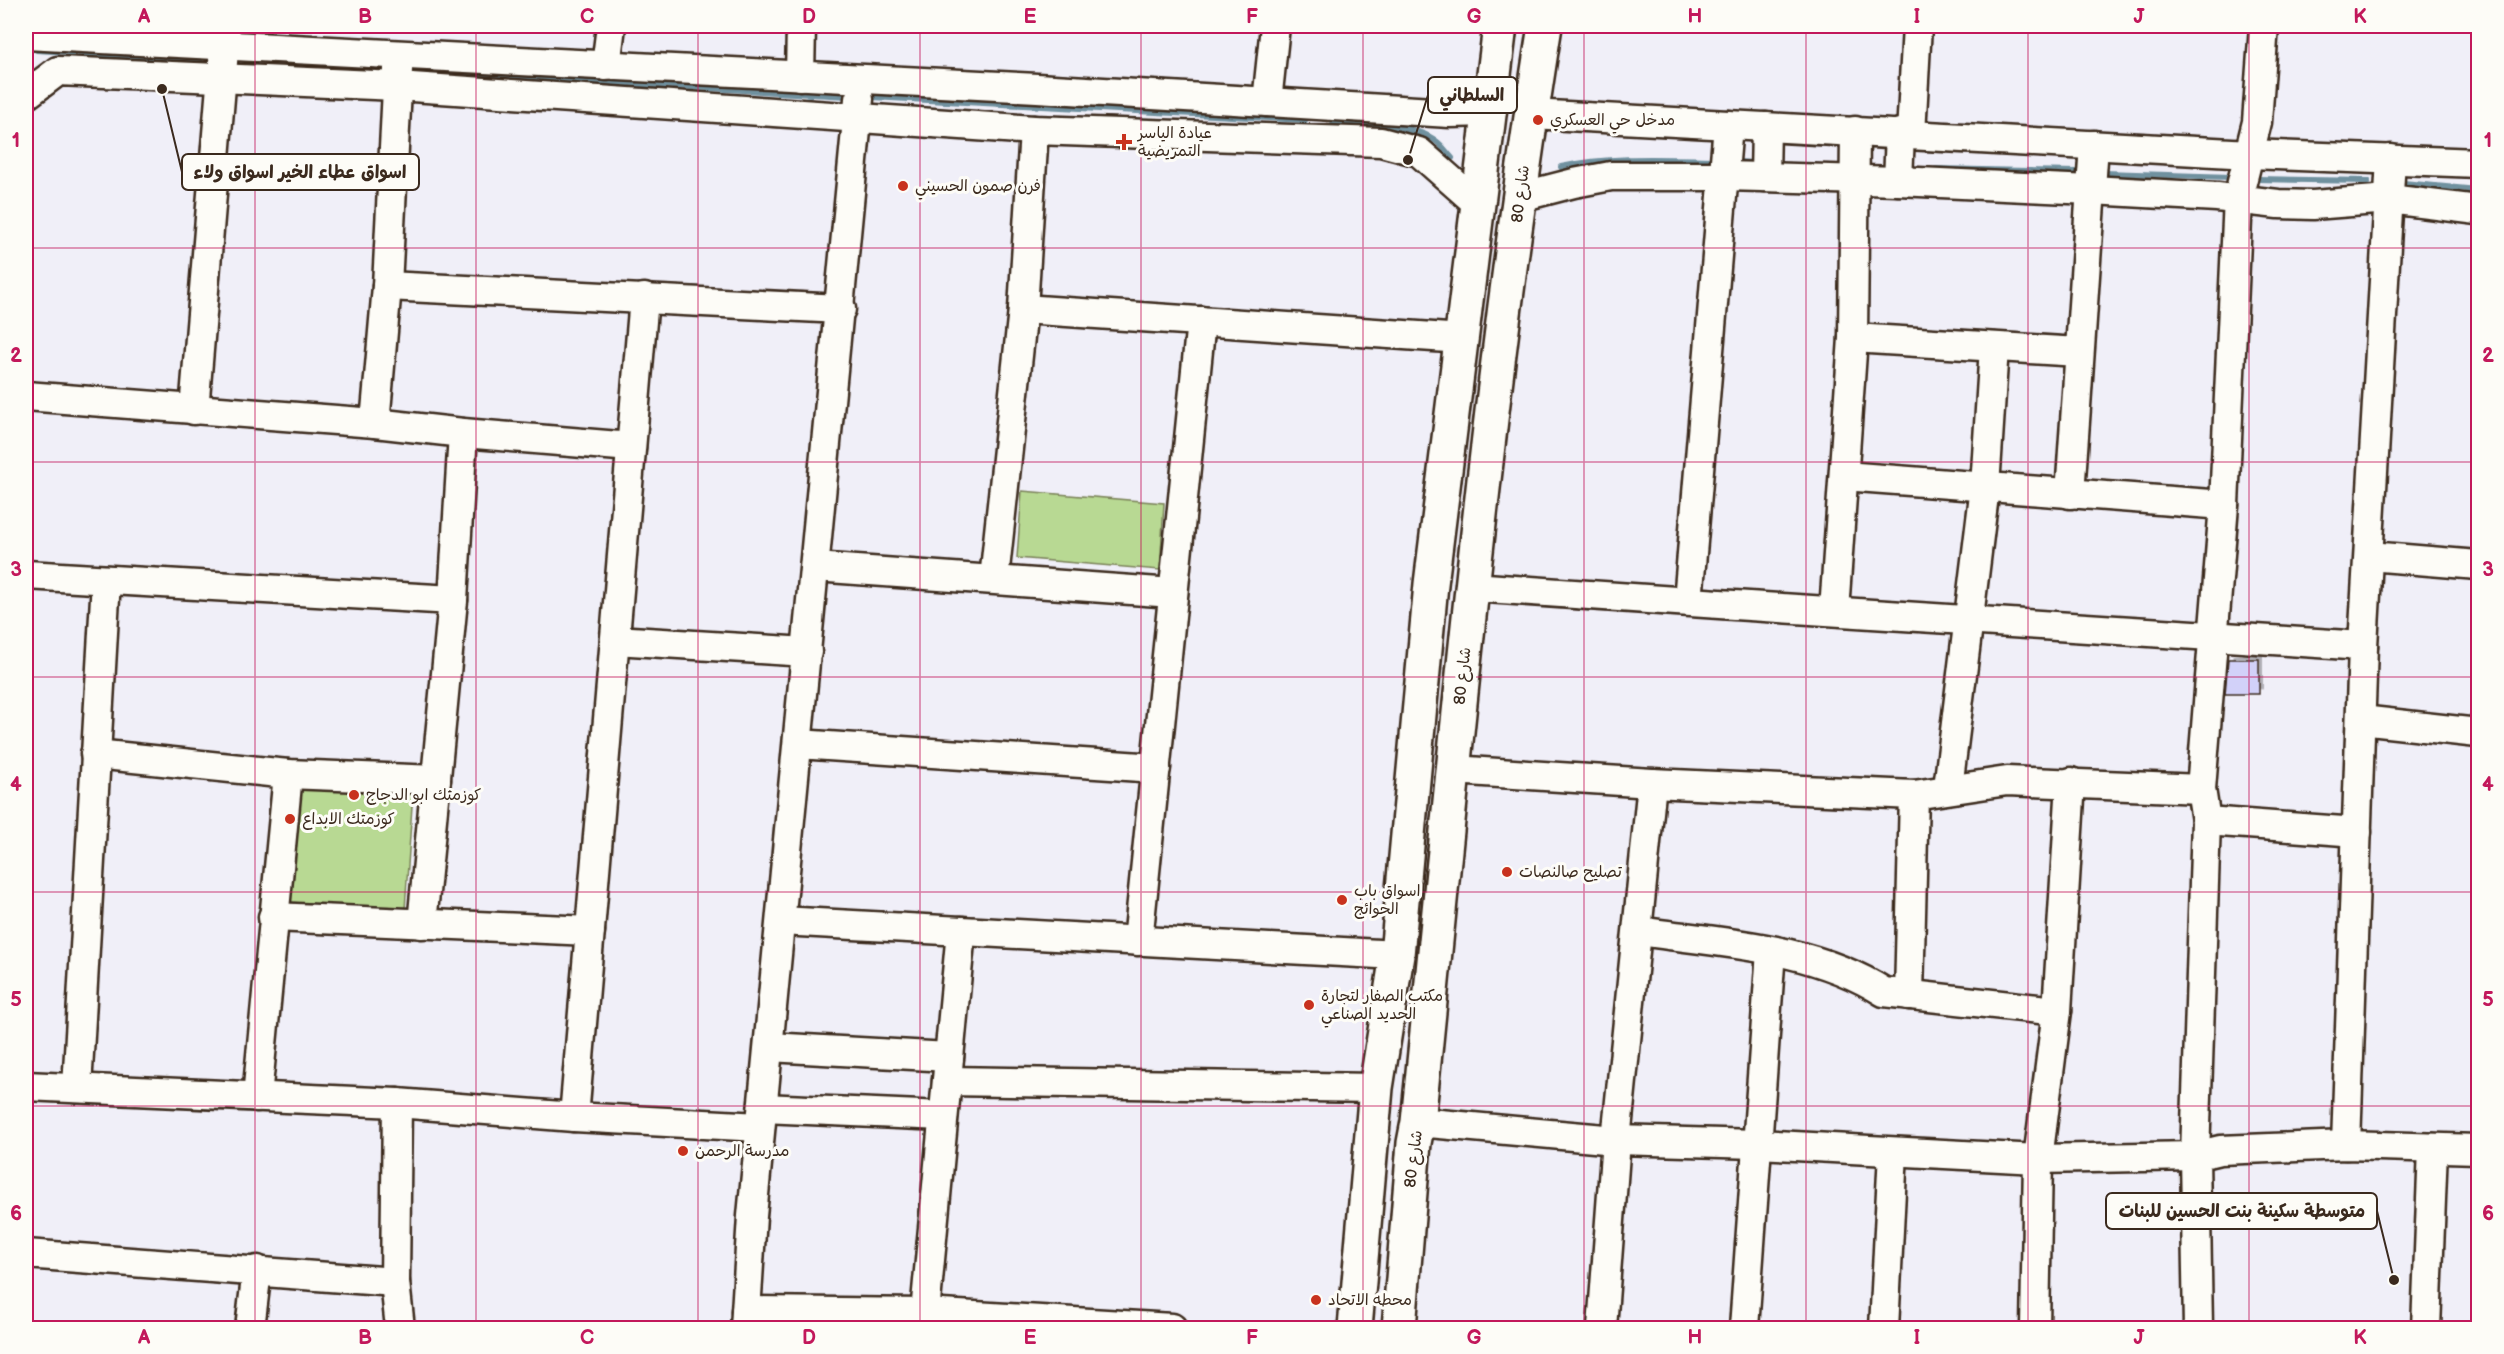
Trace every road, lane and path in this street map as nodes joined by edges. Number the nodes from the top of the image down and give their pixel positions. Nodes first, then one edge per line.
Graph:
1 (611, 26) edge
2 (801, 26) edge
3 (1275, 26) edge
4 (1500, 26) edge
5 (1545, 26) edge
6 (1917, 26) edge
7 (2264, 26) edge
8 (88, 32) edge
9 (225, 36) edge
10 (26, 40) edge
11 (399, 55) junction
12 (606, 66) junction
13 (800, 76) junction
14 (861, 79) junction
15 (220, 80) junction
16 (398, 86) junction
17 (26, 95) edge
18 (1267, 102) junction
19 (1320, 105) junction
20 (1490, 112) junction
21 (1531, 114) junction
22 (858, 117) junction
23 (1728, 125) junction
24 (1766, 127) junction
25 (1034, 130) junction
26 (1855, 131) junction
27 (1905, 134) junction
28 (1319, 140) junction
29 (2094, 145) junction
30 (2250, 154) junction
31 (2391, 159) junction
32 (2473, 166) edge
33 (1726, 176) junction
34 (1765, 177) junction
35 (1853, 180) junction
36 (1898, 181) junction
37 (2091, 190) junction
38 (1521, 197) junction
39 (2238, 198) junction
40 (2389, 199) junction
41 (1479, 205) junction
42 (2478, 210) edge
43 (387, 286) junction
44 (644, 298) junction
45 (841, 309) junction
46 (1023, 309) junction
47 (1201, 321) junction
48 (1853, 338) junction
49 (1463, 339) junction
50 (1994, 347) junction
51 (2079, 352) junction
52 (26, 396) edge
53 (194, 410) junction
54 (375, 423) junction
55 (463, 434) junction
56 (631, 447) junction
57 (1844, 476) junction
58 (1985, 487) junction
59 (2070, 494) junction
60 (2224, 506) junction
61 (2369, 556) junction
62 (2478, 565) edge
63 (815, 567) junction
64 (26, 575) edge
65 (994, 579) junction
66 (106, 580) junction
67 (1472, 587) junction
68 (1173, 593) junction
69 (453, 600) junction
70 (1688, 601) junction
71 (1834, 611) junction
72 (1967, 622) junction
73 (2212, 637) junction
74 (615, 640) junction
75 (2363, 646) junction
76 (807, 652) junction
77 (2361, 720) junction
78 (2478, 733) edge
79 (798, 744) junction
80 (95, 754) junction
81 (1156, 768) junction
82 (1453, 770) junction
83 (288, 774) junction
84 (436, 780) junction
85 (2071, 782) junction
86 (1652, 783) junction
87 (1947, 788) junction
88 (2201, 789) junction
89 (1914, 795) junction
90 (2206, 821) junction
91 (2357, 832) junction
92 (273, 917) junction
93 (781, 921) junction
94 (422, 924) junction
95 (590, 931) junction
96 (961, 931) junction
97 (1638, 931) junction
98 (1138, 941) junction
99 (1771, 951) junction
100 (1397, 955) junction
101 (1909, 995) junction
102 (2057, 1011) junction
103 (769, 1047) junction
104 (948, 1069) junction
105 (26, 1086) edge
106 (77, 1088) junction
107 (1376, 1088) junction
108 (257, 1097) junction
109 (397, 1103) junction
110 (944, 1116) junction
111 (574, 1117) junction
112 (761, 1118) junction
113 (1418, 1122) junction
114 (1616, 1140) junction
115 (1757, 1143) junction
116 (2346, 1145) junction
117 (2433, 1148) junction
118 (2478, 1149) edge
119 (1893, 1152) junction
120 (2195, 1156) junction
121 (2038, 1159) junction
122 (26, 1254) edge
123 (257, 1270) junction
124 (395, 1281) junction
125 (925, 1313) junction
126 (746, 1320) edge
127 (250, 1329) edge
128 (400, 1329) edge
129 (1172, 1329) edge
130 (1355, 1329) edge
131 (1399, 1329) edge
132 (1602, 1329) edge
133 (1744, 1329) edge
134 (1884, 1329) edge
135 (2035, 1329) edge
136 (2198, 1329) edge
137 (2426, 1329) edge

1 - 12 street
2 - 13 street
3 - 18 street
4 - 20 main road
5 - 21 main road, شارع 80
6 - 27 street
7 - 30 street
8 - 9 street
8 - 10 street
9 - 11 street
9 - 15 street
11 - 12 street
11 - 16 street
12 - 13 street
13 - 14 street
14 - 18 street
14 - 22 street
15 - 16 street
15 - 17 street
15 - 53 street
16 - 22 street
16 - 43 street
18 - 19 street
19 - 20 street
19 - 28 street
20 - 41 main road
21 - 23 street
21 - 38 main road, شارع 80
22 - 25 street
22 - 45 street
23 - 24 street
23 - 33 street
24 - 26 street
24 - 34 street
25 - 28 street
25 - 46 street
26 - 27 street
26 - 35 street
27 - 29 street
27 - 36 street
28 - 41 street
29 - 30 street
29 - 37 street
30 - 31 street
30 - 39 street
31 - 32 street
31 - 40 street
33 - 34 street
33 - 38 street
33 - 70 street
34 - 35 street
35 - 36 street
35 - 48 street
36 - 37 street
37 - 39 street
37 - 51 street
38 - 67 main road, شارع 80
39 - 40 street
39 - 60 street
40 - 42 street
40 - 61 street
41 - 49 main road
43 - 44 street
43 - 54 street
44 - 45 street
44 - 56 street
45 - 63 street
46 - 47 street
46 - 65 street
47 - 49 street
47 - 68 street
48 - 50 street
48 - 57 street
49 - 100 main road
50 - 51 street
50 - 58 street
51 - 59 street
52 - 53 street
53 - 54 street
54 - 55 street
55 - 56 street
55 - 69 street
56 - 74 street
57 - 58 street
57 - 71 street
58 - 59 street
58 - 72 street
59 - 60 street
60 - 73 street
61 - 62 street
61 - 75 street
63 - 65 street
63 - 76 street
64 - 66 street
65 - 68 street
66 - 69 street
66 - 80 street
67 - 70 street
67 - 82 main road, شارع 80
68 - 81 street
69 - 84 street
70 - 71 street
71 - 72 street
72 - 73 street
72 - 87 street
73 - 75 street
73 - 88 street
74 - 76 street
74 - 95 street
75 - 77 street
76 - 79 street
77 - 78 street
77 - 91 street
79 - 81 street
79 - 93 street
80 - 83 street
80 - 106 street
81 - 98 street
82 - 86 street
82 - 113 main road, شارع 80
83 - 84 street
83 - 92 street
84 - 94 street
85 - 87 street
85 - 88 street
85 - 102 street
86 - 89 street
86 - 97 street
87 - 89 street
88 - 90 street
89 - 101 street
90 - 91 street
90 - 120 street
91 - 116 street
92 - 94 street
92 - 108 street
93 - 96 street
93 - 103 street
94 - 95 street
95 - 111 street
96 - 98 street
96 - 104 street
97 - 99 street
97 - 114 street
98 - 100 street
99 - 101 street
99 - 115 street
100 - 107 main road
101 - 102 street
102 - 121 street
103 - 104 street
103 - 112 street
104 - 107 street
104 - 110 street
105 - 106 street
106 - 108 street
107 - 130 main road
108 - 109 street
109 - 111 street
109 - 124 street
110 - 112 street
110 - 125 street
111 - 112 street
112 - 126 street
113 - 114 street
113 - 131 main road, شارع 80
114 - 115 street
114 - 132 street
115 - 119 street
115 - 133 street
116 - 117 street
116 - 120 street
117 - 118 street
117 - 137 street
119 - 121 street
119 - 134 street
120 - 121 street
120 - 136 street
121 - 135 street
122 - 123 street
123 - 124 street
123 - 127 street
124 - 128 street
125 - 126 street
125 - 129 street

